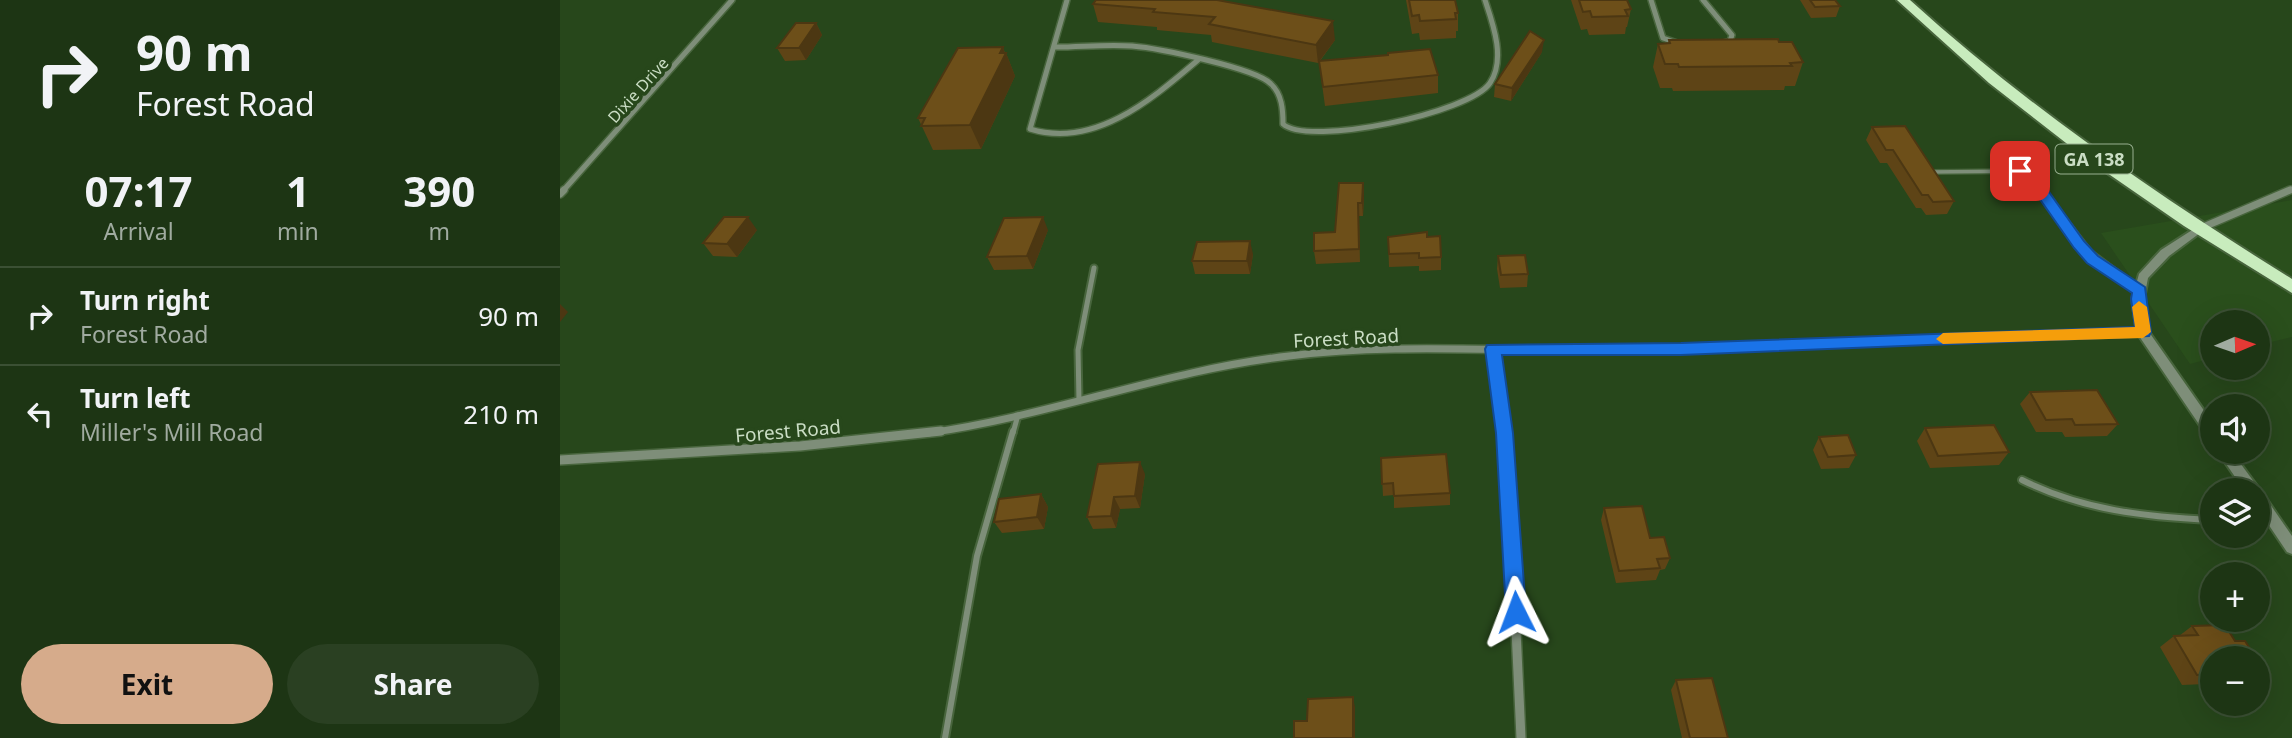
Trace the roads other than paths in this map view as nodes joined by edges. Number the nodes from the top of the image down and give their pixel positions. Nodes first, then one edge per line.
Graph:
1 (732, 0) edge
2 (1067, 0) edge
3 (1485, 0) edge
4 (1651, 0) edge
5 (1703, 0) edge
6 (1903, 0) edge
7 (1688, 45) edge
8 (1056, 47) junction
9 (1715, 47) edge
10 (1198, 60) junction
11 (2027, 171) joint
12 (1928, 172) edge
13 (2292, 189) edge
14 (560, 194) edge
15 (2200, 228) junction
16 (1094, 268) dead end
17 (2292, 287) edge
18 (2140, 291) junction
19 (2143, 332) junction
20 (1493, 349) junction
21 (1079, 400) junction
22 (1018, 415) junction
23 (2200, 415) edge
24 (560, 460) edge
25 (2022, 480) dead end
26 (2270, 516) edge
27 (2200, 520) edge
28 (2270, 522) edge
29 (2274, 522) junction
30 (2292, 548) edge
31 (945, 738) edge
32 (1521, 738) edge

1 - 14 street, Dixie Drive
2 - 8 street
3 - 10 street
4 - 7 street
5 - 9 street
6 - 15 highway, GA 138
8 - 10 street
8 - 10 street
11 - 12 lane
11 - 18 street
13 - 15 street
15 - 17 highway, GA 138
15 - 18 street
16 - 21 lane
18 - 19 street
19 - 20 street, Forest Road
19 - 23 street
20 - 21 street, Forest Road
20 - 32 street
21 - 22 street, Forest Road
22 - 24 street, Forest Road
22 - 31 lane
25 - 27 lane
26 - 29 street
28 - 29 lane
29 - 30 street

